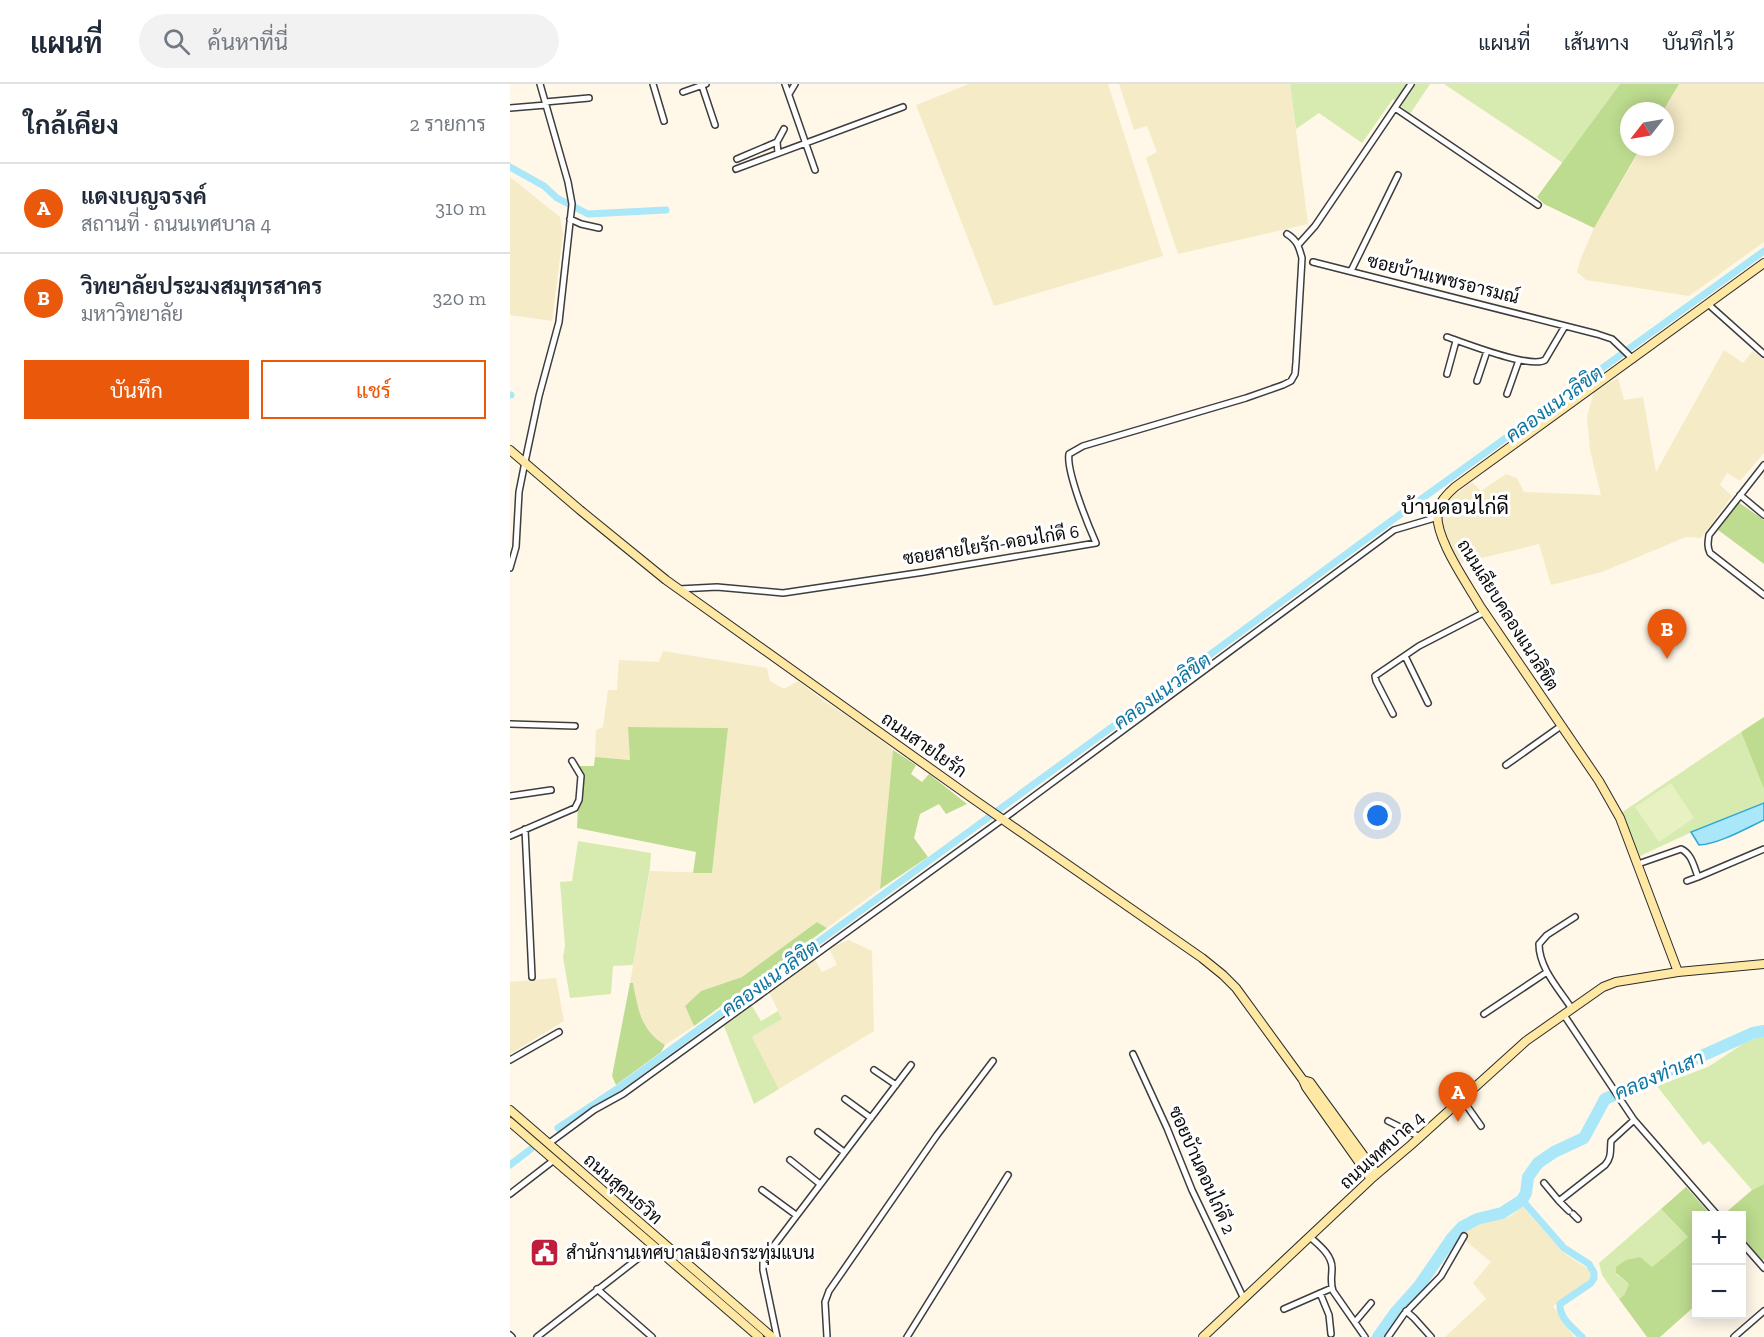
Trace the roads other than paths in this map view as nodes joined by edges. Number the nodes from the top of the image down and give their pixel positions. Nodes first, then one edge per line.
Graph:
1 (540, 84) edge
2 (653, 84) edge
3 (785, 84) edge
4 (795, 84) edge
5 (1411, 84) edge
6 (704, 85) edge
7 (682, 92) dead end
8 (789, 94) junction
9 (589, 98) dead end
10 (546, 103) junction
11 (903, 106) dead end
12 (510, 108) edge
13 (1395, 108) junction
14 (664, 121) dead end
15 (715, 125) dead end
16 (784, 129) dead end
17 (777, 142) junction
18 (805, 143) junction
19 (778, 153) junction
20 (737, 159) dead end
21 (736, 169) dead end
22 (816, 170) dead end
23 (1398, 175) dead end
24 (1538, 205) dead end
25 (570, 219) junction
26 (599, 228) dead end
27 (1287, 234) dead end
28 (1298, 245) junction
29 (1313, 261) dead end
30 (1764, 263) edge
31 (1351, 271) junction
32 (1708, 304) junction
33 (1565, 326) junction
34 (1447, 338) dead end
35 (1456, 340) junction
36 (1487, 351) junction
37 (1764, 354) edge
38 (1632, 357) junction
39 (1519, 360) junction
40 (1447, 374) dead end
41 (1477, 381) dead end
42 (1507, 394) dead end
43 (510, 450) edge
44 (525, 462) junction
45 (1764, 465) edge
46 (1740, 495) junction
47 (1764, 515) edge
48 (1438, 518) junction
49 (510, 520) edge
50 (519, 520) junction
51 (512, 556) edge
52 (510, 568) edge
53 (679, 589) junction
54 (1764, 595) edge
55 (1485, 612) junction
56 (1405, 656) junction
57 (1428, 703) dead end
58 (1393, 714) dead end
59 (510, 724) edge
60 (575, 726) dead end
61 (1562, 726) junction
62 (572, 761) dead end
63 (1506, 765) dead end
64 (551, 790) dead end
65 (510, 796) edge
66 (1001, 817) junction
67 (525, 829) junction
68 (510, 836) edge
69 (1764, 849) edge
70 (1638, 864) junction
71 (1698, 877) junction
72 (1687, 881) dead end
73 (1575, 917) dead end
74 (1764, 964) edge
75 (1547, 972) junction
76 (1678, 972) junction
77 (532, 977) dead end
78 (1572, 1009) junction
79 (1485, 1014) dead end
80 (1564, 1015) junction
81 (559, 1032) dead end
82 (1133, 1054) dead end
83 (510, 1060) edge
84 (993, 1061) dead end
85 (911, 1065) dead end
86 (874, 1070) dead end
87 (896, 1085) junction
88 (845, 1099) dead end
89 (1462, 1099) junction
90 (510, 1110) edge
91 (870, 1118) junction
92 (1634, 1120) junction
93 (1388, 1121) dead end
94 (510, 1122) edge
95 (1480, 1126) dead end
96 (818, 1132) dead end
97 (1420, 1137) junction
98 (548, 1143) junction
99 (844, 1152) junction
100 (554, 1160) junction
101 (790, 1160) dead end
102 (1363, 1161) junction
103 (1391, 1162) junction
104 (1008, 1175) dead end
105 (1374, 1177) junction
106 (1544, 1183) dead end
107 (820, 1184) junction
108 (762, 1190) dead end
109 (1358, 1191) junction
110 (510, 1194) edge
111 (1559, 1201) junction
112 (1714, 1211) edge
113 (796, 1215) junction
114 (1578, 1219) dead end
115 (1464, 1236) dead end
116 (1310, 1237) junction
117 (654, 1246) junction
118 (1746, 1248) edge
119 (1764, 1268) edge
120 (1332, 1288) junction
121 (597, 1289) junction
122 (1320, 1293) junction
123 (1244, 1299) junction
124 (1371, 1303) dead end
125 (1284, 1309) dead end
126 (1406, 1311) junction
127 (1764, 1311) edge
128 (1355, 1322) junction
129 (1331, 1334) dead end
130 (537, 1337) edge
131 (652, 1337) edge
132 (759, 1337) edge
133 (772, 1337) edge
134 (777, 1337) edge
135 (827, 1337) edge
136 (907, 1337) edge
137 (1203, 1337) edge
138 (1365, 1337) edge
139 (1388, 1337) edge
140 (1431, 1337) edge
141 (1734, 1337) edge

1 - 10 street
2 - 14 street
3 - 8 street
4 - 8 street
5 - 13 street
6 - 7 street
6 - 15 street
8 - 18 street
9 - 10 street
10 - 12 street
10 - 25 street
11 - 18 street
13 - 24 street
13 - 28 street
16 - 17 street
17 - 19 street
17 - 20 street
18 - 19 street
18 - 22 street
19 - 21 street
23 - 31 street
25 - 26 street
25 - 44 street
27 - 28 street
28 - 53 street, ซอยสายใยรัก-ดอนไก่ดี 6
29 - 31 street, ซอยบ้านเพชรอารมณ์
30 - 32 street
31 - 33 street, ซอยบ้านเพชรอารมณ์
32 - 37 street
32 - 38 street
33 - 38 street, ซอยบ้านเพชรอารมณ์
33 - 39 street
34 - 35 street
35 - 36 street
35 - 40 street
36 - 39 street
36 - 41 street
38 - 48 street
39 - 42 street
43 - 44 street, ถนนสายใยรัก
44 - 50 street
44 - 53 street, ถนนสายใยรัก
45 - 46 street
46 - 47 street
46 - 54 street
48 - 55 street, ถนนเลียบคลองแนวลิขิต
48 - 66 street
49 - 50 street
50 - 51 street
51 - 52 street
53 - 66 street, ถนนสายใยรัก
55 - 56 street
55 - 61 street, ถนนเลียบคลองแนวลิขิต
56 - 57 street
56 - 58 street
59 - 60 street
61 - 63 street
61 - 70 street, ถนนเลียบคลองแนวลิขิต
62 - 67 street
64 - 65 street
66 - 98 street
66 - 102 street, ถนนสายใยรัก
67 - 68 street
67 - 77 street
69 - 71 street
70 - 71 street
70 - 76 street, ถนนเลียบคลองแนวลิขิต
71 - 72 street
73 - 75 street
74 - 76 street, ถนนเทศบาล 4
75 - 78 street
75 - 79 street
76 - 78 street, ถนนเทศบาล 4
78 - 80 street, ถนนเทศบาล 4
80 - 89 street, ถนนเทศบาล 4
80 - 92 street
81 - 83 street
82 - 123 street, ซอยบัานดอนไก่ดี 2
84 - 135 street
85 - 87 street
86 - 87 street
87 - 91 street
88 - 91 street
89 - 95 street
89 - 97 street, ถนนเทศบาล 4
90 - 98 street, ถนนสุคนธวิท
91 - 99 street
92 - 111 street
92 - 112 street
93 - 97 street
94 - 100 street, ถนนสุคนธวิท
96 - 99 street
97 - 103 street, ถนนเทศบาล 4
98 - 133 street, ถนนสุคนธวิท
99 - 107 street
100 - 110 street
100 - 117 street, ถนนสุคนธวิท
101 - 107 street
102 - 103 street
102 - 105 street, ถนนสายใยรัก
102 - 109 street
103 - 105 street, ถนนเทศบาล 4
104 - 136 street
105 - 109 street, ถนนเทศบาล 4
106 - 111 street
107 - 113 street
108 - 113 street
109 - 116 street, ถนนเทศบาล 4
111 - 114 street
113 - 134 street
115 - 126 street
116 - 120 street
116 - 123 street, ถนนเทศบาล 4
117 - 121 street
117 - 132 street, ถนนสุคนธวิท
118 - 119 street
120 - 122 street
120 - 128 street
121 - 130 street
121 - 131 street
122 - 125 street
122 - 129 street
123 - 137 street, ถนนเทศบาล 4
124 - 128 street
126 - 139 street
126 - 140 street
127 - 141 street
128 - 138 street

